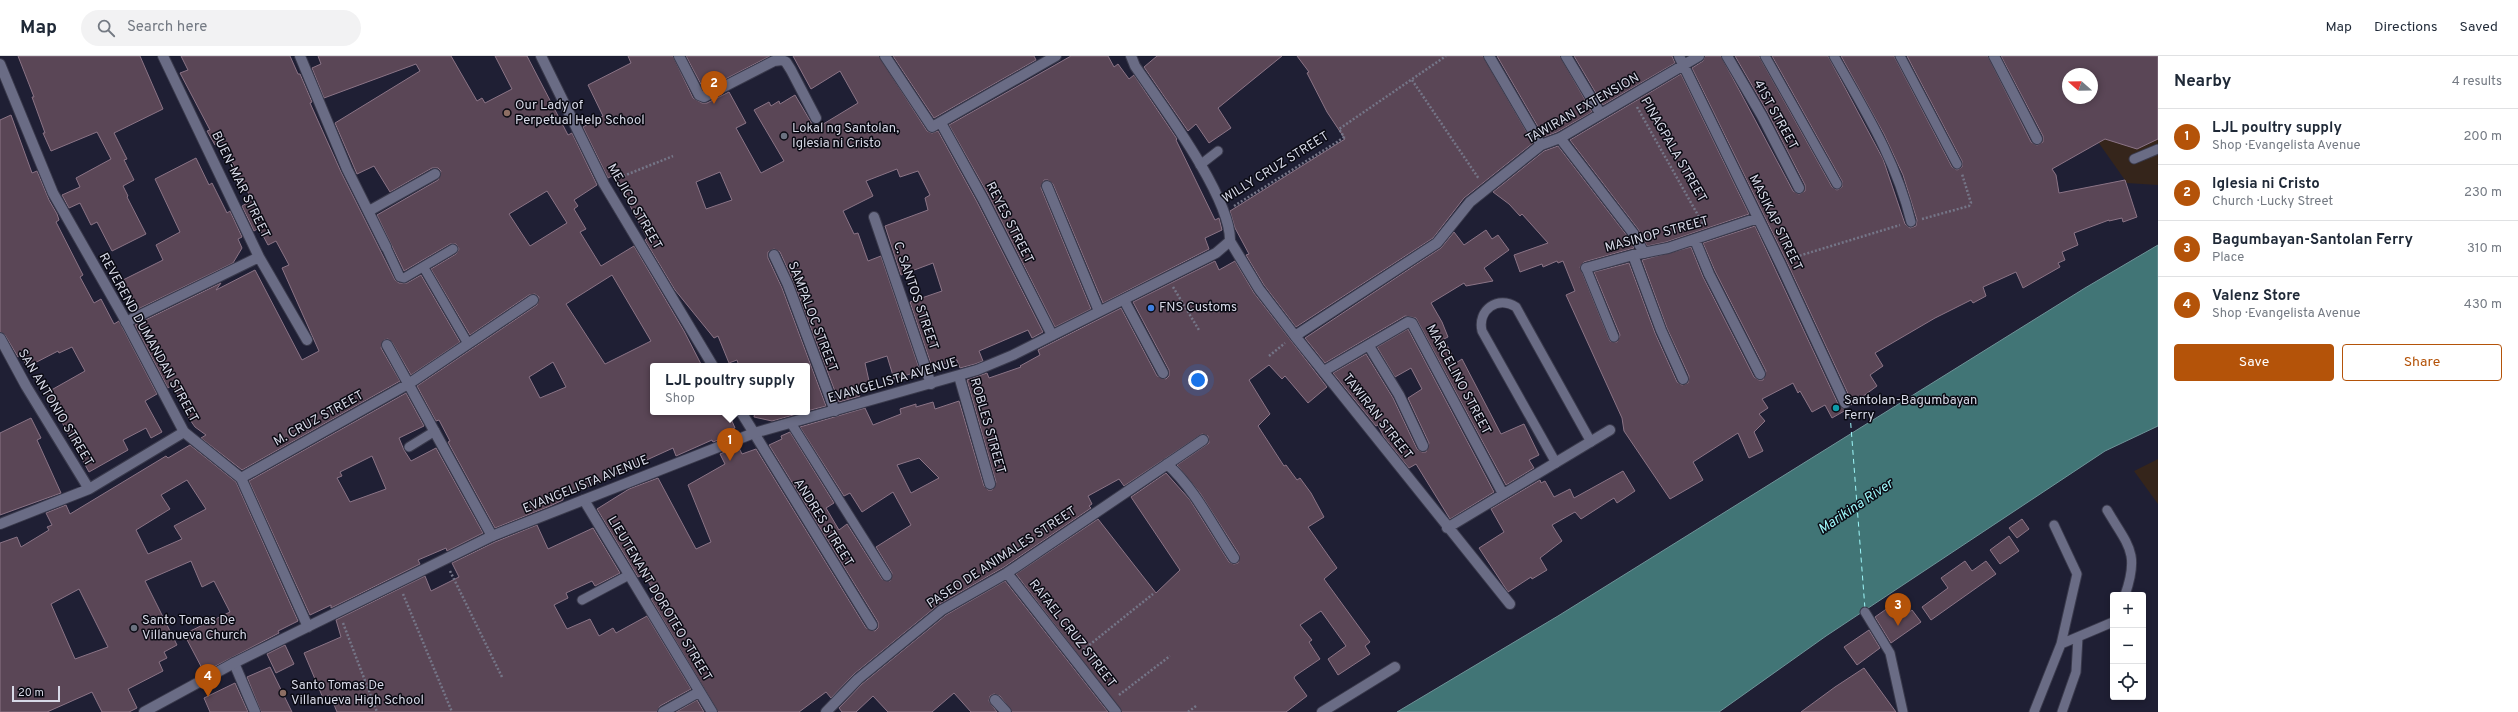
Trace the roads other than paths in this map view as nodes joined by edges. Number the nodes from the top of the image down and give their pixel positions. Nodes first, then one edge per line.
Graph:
1 (163, 56) edge
2 (300, 56) edge
3 (541, 56) edge
4 (679, 56) edge
5 (885, 56) edge
6 (1056, 56) edge
7 (1131, 56) edge
8 (1489, 56) edge
9 (1566, 56) edge
10 (1679, 56) edge
11 (1699, 56) edge
12 (1727, 56) edge
13 (1765, 56) edge
14 (1834, 56) edge
15 (1900, 56) edge
16 (1994, 56) edge
17 (0, 64) edge
18 (1684, 65) junction
19 (1600, 113) junction
20 (816, 118) dead end
21 (941, 123) junction
22 (1560, 138) junction
23 (2037, 139) dead end
24 (1542, 145) junction
25 (2158, 149) edge
26 (1218, 151) dead end
27 (2134, 159) dead end
28 (1957, 164) road end
29 (1200, 165) junction
30 (435, 174) dead end
31 (1837, 184) dead end
32 (1047, 186) dead end
33 (1799, 188) dead end
34 (369, 211) junction
35 (874, 217) dead end
36 (1758, 218) junction
37 (1911, 222) road end
38 (1695, 240) junction
39 (1230, 241) junction
40 (386, 247) joint
41 (453, 249) dead end
42 (1644, 253) junction
43 (774, 255) dead end
44 (1633, 255) junction
45 (259, 257) junction
46 (424, 268) junction
47 (1586, 268) joint
48 (533, 300) dead end
49 (1124, 300) junction
50 (1100, 311) junction
51 (126, 322) junction
52 (1052, 335) junction
53 (1295, 336) junction
54 (1614, 337) dead end
55 (0, 338) edge
56 (306, 340) dead end
57 (467, 342) junction
58 (387, 345) dead end
59 (1369, 346) junction
60 (711, 363) edge
61 (1324, 371) junction
62 (1163, 373) dead end
63 (1760, 374) dead end
64 (960, 376) junction
65 (1684, 379) dead end
66 (410, 384) junction
67 (931, 384) junction
68 (1845, 403) dead end
69 (835, 411) junction
70 (743, 415) edge
71 (791, 423) junction
72 (1610, 430) dead end
73 (435, 431) junction
74 (184, 432) junction
75 (754, 433) junction
76 (1203, 440) dead end
77 (1591, 442) junction
78 (1423, 446) dead end
79 (409, 447) dead end
80 (1556, 463) junction
81 (1167, 464) junction
82 (241, 478) junction
83 (990, 484) dead end
84 (89, 490) junction
85 (1503, 494) junction
86 (584, 500) junction
87 (2107, 510) dead end
88 (0, 524) edge
89 (2054, 525) dead end
90 (1447, 528) junction
91 (492, 536) junction
92 (1234, 558) dead end
93 (1007, 573) junction
94 (629, 575) junction
95 (887, 576) dead end
96 (2126, 592) edge
97 (582, 600) dead end
98 (1510, 604) dead end
99 (1865, 612) dead end
100 (2110, 623) edge
101 (872, 625) dead end
102 (308, 626) junction
103 (2078, 637) junction
104 (2062, 644) junction
105 (234, 663) junction
106 (1394, 667) dead end
107 (699, 692) junction
108 (995, 700) dead end
109 (144, 712) edge
110 (255, 712) edge
111 (663, 712) edge
112 (712, 712) edge
113 (826, 712) edge
114 (1006, 712) edge
115 (1116, 712) edge
116 (1322, 712) edge
117 (1903, 712) edge
118 (2034, 712) edge
119 (2062, 712) edge

1 - 45 street, BUEN-MAR STREET
2 - 34 street
3 - 60 street, MEJICO STREET
4 - 20 street
5 - 21 street
6 - 21 street
7 - 29 street
8 - 24 street
9 - 19 street
10 - 18 street, MASIKAP STREET
11 - 18 street, TAWIRAN EXTENSION
12 - 33 street, 41ST STREET
13 - 31 lane
14 - 37 lane
15 - 28 lane
16 - 23 street
17 - 51 street, REVEREND DUMANDAN STREET
18 - 19 street, TAWIRAN EXTENSION
18 - 36 street, MASIKAP STREET
19 - 22 street, TAWIRAN EXTENSION
21 - 52 street, REYES STREET
22 - 24 street, TAWIRAN EXTENSION
22 - 42 street
24 - 53 street, TAWIRAN EXTENSION
25 - 27 lane
26 - 29 lane
29 - 39 street
30 - 34 street
32 - 50 street
34 - 40 street
35 - 67 street, C. SANTOS STREET
36 - 38 street, MASINOP STREET
36 - 68 street, MASIKAP STREET
38 - 42 street, MASINOP STREET
38 - 63 street
39 - 49 street, EVANGELISTA AVENUE
39 - 53 street, TAWIRAN STREET
40 - 46 lane
41 - 46 lane
42 - 44 street, MASINOP STREET
43 - 69 street, SAMPALOC STREET
44 - 47 street, MASINOP STREET
44 - 65 street
45 - 51 street, BUEN-MAR STREET
45 - 56 street
46 - 57 lane
47 - 54 lane
48 - 57 street, M. CRUZ STREET
49 - 50 street, EVANGELISTA AVENUE
49 - 62 street
50 - 52 street, EVANGELISTA AVENUE
51 - 74 street, REVEREND DUMANDAN STREET
52 - 64 street, EVANGELISTA AVENUE
53 - 61 street, TAWIRAN STREET
55 - 84 street, SAN ANTONIO STREET
57 - 66 street, M. CRUZ STREET
58 - 66 street
59 - 61 street, MARCELINO STREET
59 - 78 street
59 - 85 street, MARCELINO STREET
61 - 90 street, TAWIRAN STREET
64 - 67 street, EVANGELISTA AVENUE
64 - 83 street, ROBLES STREET
66 - 73 street
66 - 82 street, M. CRUZ STREET
67 - 69 street, EVANGELISTA AVENUE
69 - 71 street, EVANGELISTA AVENUE
70 - 75 street
71 - 75 street, EVANGELISTA AVENUE
71 - 95 lane
72 - 77 street
73 - 79 lane
73 - 91 street
74 - 82 street, REVEREND DUMANDAN STREET
74 - 84 street
75 - 86 street, EVANGELISTA AVENUE
75 - 101 street, ANDRES STREET
76 - 81 street, PASEO DE ANIMALES STREET
77 - 80 street
77 - 80 lane
80 - 85 street
81 - 92 street
81 - 93 street, PASEO DE ANIMALES STREET
82 - 102 street, REVEREND DUMANDAN STREET
84 - 88 street
85 - 90 street
86 - 91 street, EVANGELISTA AVENUE
86 - 94 street, LIEUTENANT DOROTEO STREET
87 - 96 lane
89 - 104 lane
90 - 98 street, TAWIRAN STREET
91 - 102 street, EVANGELISTA AVENUE
93 - 113 street, PASEO DE ANIMALES STREET
93 - 115 street, RAFAEL CRUZ STREET
94 - 97 lane
94 - 107 street, LIEUTENANT DOROTEO STREET
99 - 117 lane
100 - 103 lane
102 - 105 street, EVANGELISTA AVENUE
103 - 104 lane
103 - 119 lane
104 - 118 lane
105 - 109 street, EVANGELISTA AVENUE
105 - 110 street
106 - 116 street
107 - 111 street
107 - 112 street, LIEUTENANT DOROTEO STREET
108 - 114 street

